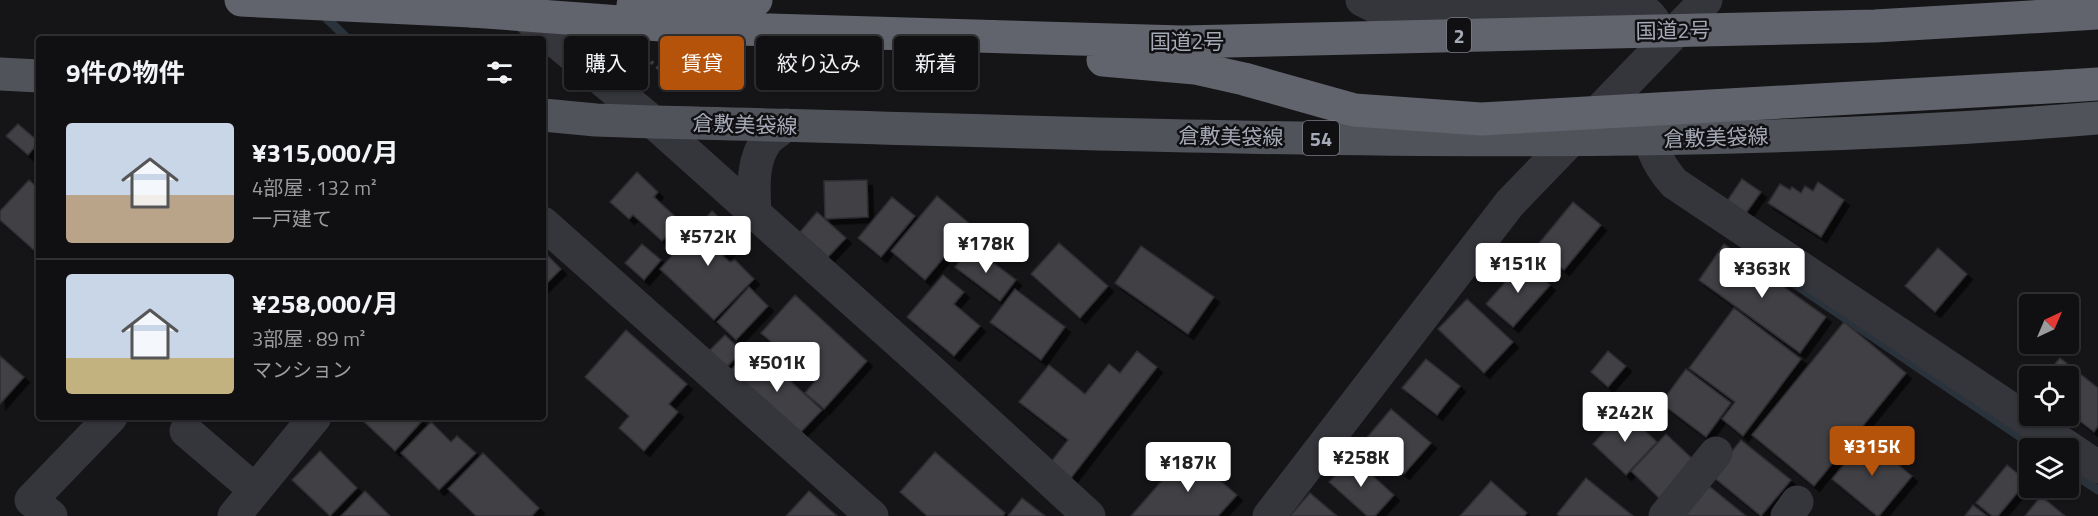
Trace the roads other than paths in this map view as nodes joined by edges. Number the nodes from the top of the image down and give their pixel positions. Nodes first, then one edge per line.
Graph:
1 (242, 0) edge
2 (505, 0) edge
3 (578, 0) edge
4 (756, 0) edge
5 (1362, 0) edge
6 (1706, 0) edge
7 (486, 6) edge
8 (2098, 13) edge
9 (820, 32) junction
10 (521, 36) edge
11 (567, 36) edge
12 (564, 49) edge
13 (1653, 55) junction
14 (0, 74) edge
15 (36, 76) edge
16 (2098, 84) edge
17 (614, 90) edge
18 (546, 115) edge
19 (2098, 118) edge
20 (653, 122) junction
21 (786, 125) junction
22 (1650, 139) junction
23 (1569, 140) junction
24 (755, 215) junction
25 (546, 225) edge
26 (108, 420) edge
27 (313, 420) edge
28 (186, 431) dead end
29 (1716, 453) dead end
30 (2098, 467) edge
31 (255, 490) junction
32 (51, 516) edge
33 (234, 516) edge
34 (872, 516) edge
35 (1089, 516) edge
36 (1269, 516) edge
37 (1665, 516) edge

1 - 7 highway, 国道2号 / 2
2 - 12 street
3 - 11 street
4 - 7 highway, bridge
5 - 13 street
6 - 13 street
7 - 9 highway, 国道2号 / 2, bridge
7 - 10 street
8 - 9 highway, 国道2号 / 2, bridge
9 - 16 highway, bridge
13 - 22 street
13 - 23 street
14 - 15 main road
17 - 20 street
18 - 20 main road, 倉敷美袋線 / 54
19 - 22 main road, 倉敷美袋線 / 54
20 - 21 main road, 倉敷美袋線 / 54
20 - 24 street
21 - 23 main road, 倉敷美袋線 / 54
21 - 24 street
22 - 23 main road, 倉敷美袋線 / 54
22 - 30 street
23 - 36 street
24 - 35 street
25 - 34 street
26 - 32 street
27 - 31 street
28 - 31 street
29 - 37 street
31 - 33 street

